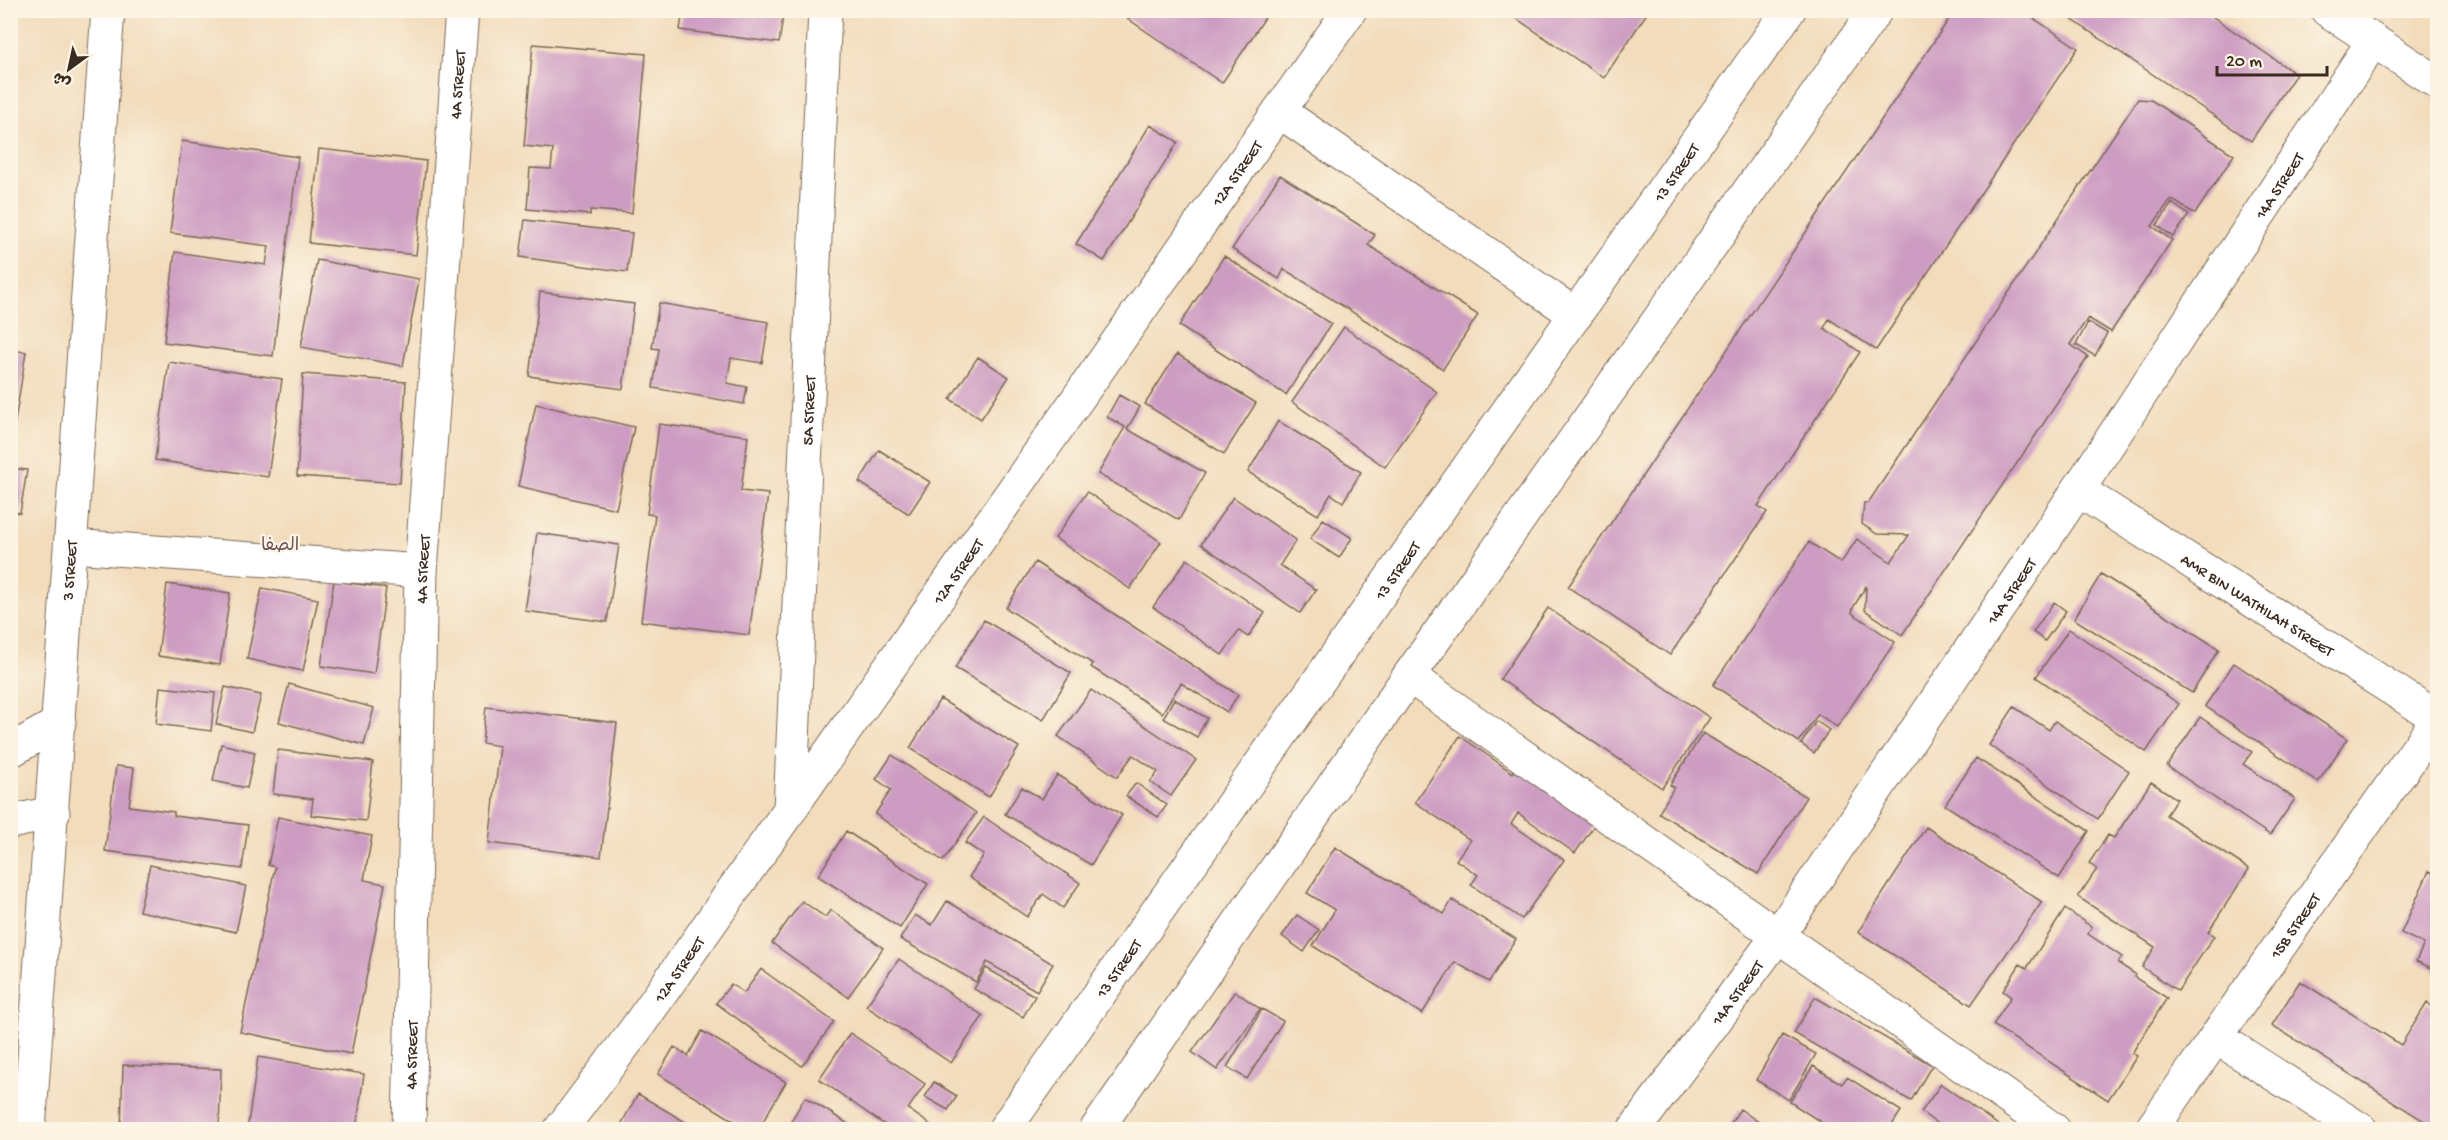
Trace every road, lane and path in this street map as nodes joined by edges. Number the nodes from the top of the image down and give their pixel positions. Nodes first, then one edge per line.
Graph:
1 (108, 10) edge
2 (462, 10) edge
3 (825, 10) edge
4 (1350, 10) edge
5 (1789, 10) edge
6 (1876, 10) edge
7 (2327, 10) edge
8 (2373, 40) junction
9 (2438, 82) edge
10 (1279, 111) junction
11 (1576, 315) junction
12 (2078, 490) junction
13 (72, 546) junction
14 (421, 571) junction
15 (1409, 676) junction
16 (2438, 719) edge
17 (60, 723) junction
18 (10, 751) edge
19 (790, 810) junction
20 (52, 813) junction
21 (10, 822) edge
22 (1777, 937) junction
23 (2216, 1036) junction
24 (29, 1130) edge
25 (409, 1130) edge
26 (560, 1130) edge
27 (1004, 1130) edge
28 (1096, 1130) edge
29 (1634, 1130) edge
30 (2054, 1130) edge
31 (2151, 1130) edge
32 (2361, 1130) edge

1 - 13 street, 3 STREET
2 - 14 street, 4A STREET
3 - 19 street, 5A STREET
4 - 10 street, 12A STREET
5 - 11 street, 13 STREET
6 - 15 street
7 - 8 street
8 - 9 street
8 - 12 street, 14A STREET
10 - 11 street
10 - 19 street, 12A STREET
11 - 27 street, 13 STREET
12 - 16 street, AMR BIN WATHILAH STREET
12 - 22 street, 14A STREET
13 - 14 street
13 - 17 street, 3 STREET
14 - 25 street, 4A STREET
15 - 22 street
15 - 28 street
16 - 23 street, 15B STREET
17 - 18 street
17 - 20 street, 3 STREET
19 - 26 street, 12A STREET
20 - 21 street
20 - 24 street, 3 STREET
22 - 29 street, 14A STREET
22 - 30 street
23 - 31 street, 15B STREET
23 - 32 street

